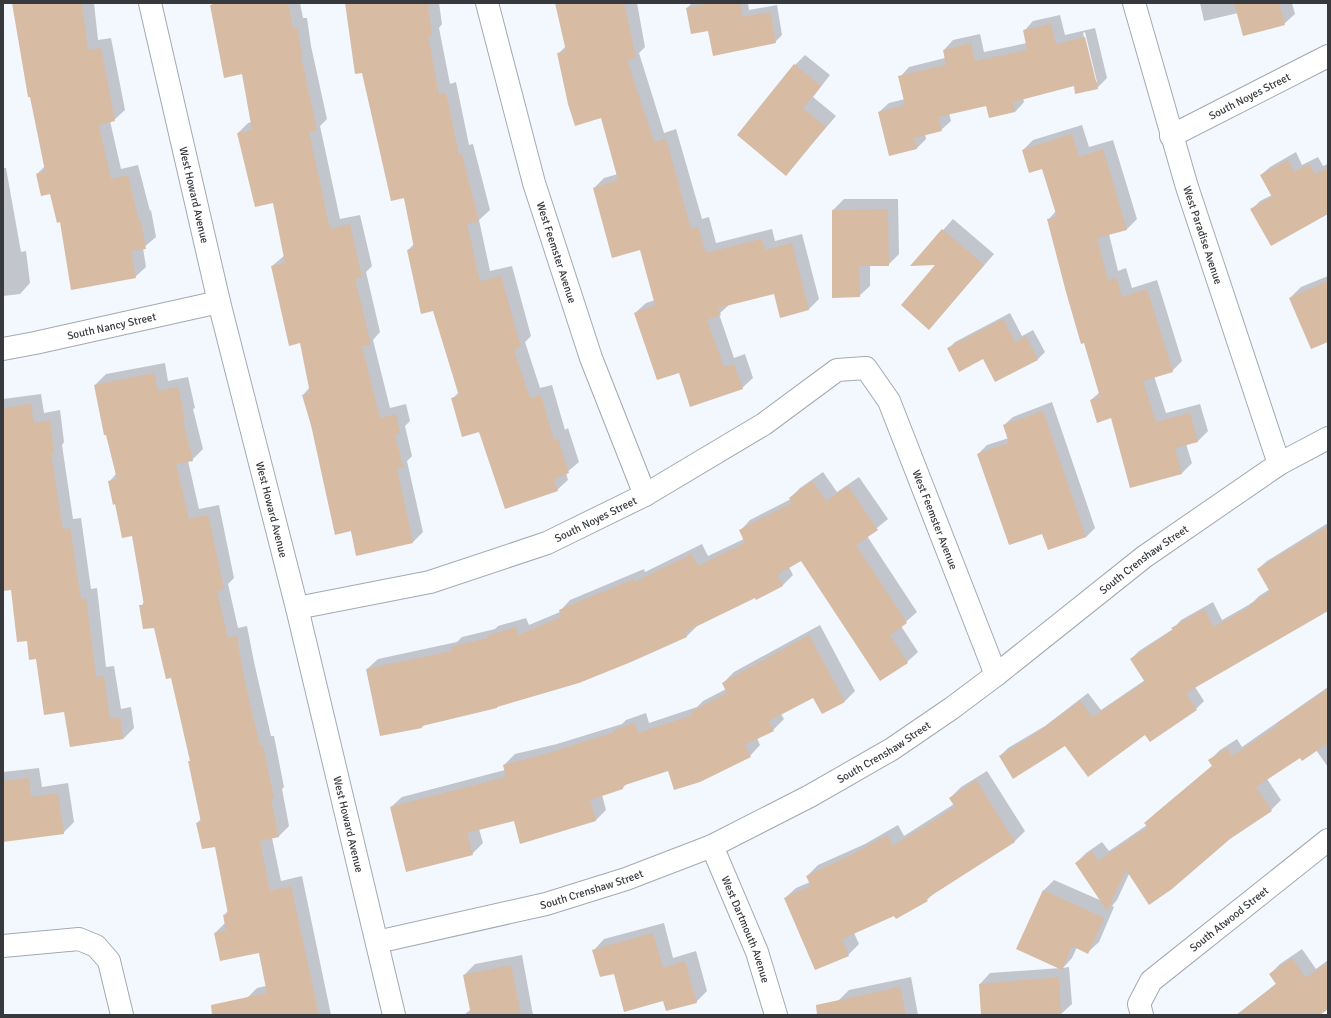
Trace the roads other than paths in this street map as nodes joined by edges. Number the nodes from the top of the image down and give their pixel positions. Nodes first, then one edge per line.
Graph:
1 (150, 3) edge
2 (487, 3) edge
3 (1134, 3) edge
4 (1328, 56) edge
5 (1171, 136) junction
6 (219, 302) junction
7 (3, 349) edge
8 (866, 368) joint
9 (1328, 438) edge
10 (1279, 464) junction
11 (646, 495) junction
12 (297, 608) junction
13 (996, 675) junction
14 (1328, 840) edge
15 (712, 846) junction
16 (377, 942) junction
17 (3, 946) edge
18 (1140, 1010) edge
19 (122, 1015) edge
20 (394, 1015) edge
21 (776, 1015) edge

1 - 6 street, West Howard Avenue
2 - 11 street, West Feemster Avenue
3 - 5 street, West Paradise Avenue
4 - 5 street, South Noyes Street
5 - 10 street, West Paradise Avenue
6 - 7 street, South Nancy Street
6 - 12 street, West Howard Avenue
8 - 11 street, South Noyes Street
8 - 13 street, West Feemster Avenue
9 - 10 street, South Crenshaw Street
10 - 13 street, South Crenshaw Street
11 - 12 street, South Noyes Street
12 - 16 street, West Howard Avenue
13 - 15 street, South Crenshaw Street
14 - 18 street, South Atwood Street
15 - 16 street, South Crenshaw Street
15 - 21 street, West Dartmouth Avenue
16 - 20 street, West Howard Avenue
17 - 19 street

